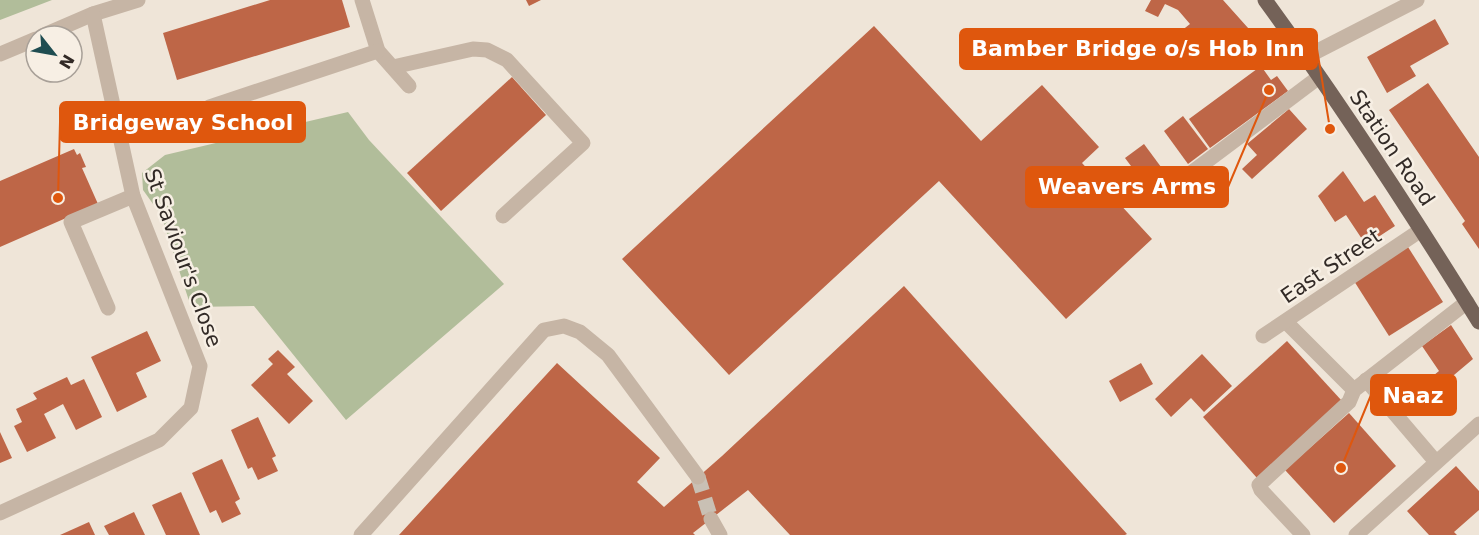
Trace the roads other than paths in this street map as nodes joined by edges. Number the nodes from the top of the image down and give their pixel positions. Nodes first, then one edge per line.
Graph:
1 (138, 0) edge
2 (362, 0) edge
3 (1264, 0) edge
4 (1417, 0) edge
5 (93, 14) junction
6 (70, 24) edge
7 (24, 44) edge
8 (378, 51) junction
9 (0, 54) edge
10 (1306, 57) junction
11 (393, 67) junction
12 (1319, 77) junction
13 (409, 86) dead end
14 (209, 107) dead end
15 (1179, 182) dead end
16 (133, 196) junction
17 (503, 216) dead end
18 (1421, 230) junction
19 (1467, 302) junction
20 (108, 308) dead end
21 (1286, 322) junction
22 (1479, 322) edge
23 (1263, 336) dead end
24 (1366, 380) junction
25 (1354, 390) junction
26 (1479, 424) edge
27 (1436, 462) junction
28 (698, 477) tunnel mouth
29 (0, 513) edge
30 (711, 519) tunnel mouth
31 (361, 535) edge
32 (720, 535) edge
33 (1303, 535) edge
34 (1356, 535) edge

1 - 5 street
2 - 8 street
3 - 10 main road, Station Road
4 - 10 street
5 - 6 street
5 - 16 street, St Saviour's Close
7 - 9 street
8 - 11 street
8 - 14 street
10 - 12 main road, Station Road
11 - 13 street
11 - 17 street
12 - 15 street
12 - 18 main road, Station Road
16 - 20 street
16 - 29 street, St Saviour's Close
18 - 19 main road, Station Road
18 - 21 street, East Street
19 - 22 main road, Station Road
19 - 24 street
21 - 23 street, East Street
21 - 25 street
24 - 25 street
24 - 27 street
25 - 33 street
26 - 27 street
27 - 34 street
28 - 31 street
30 - 32 street

